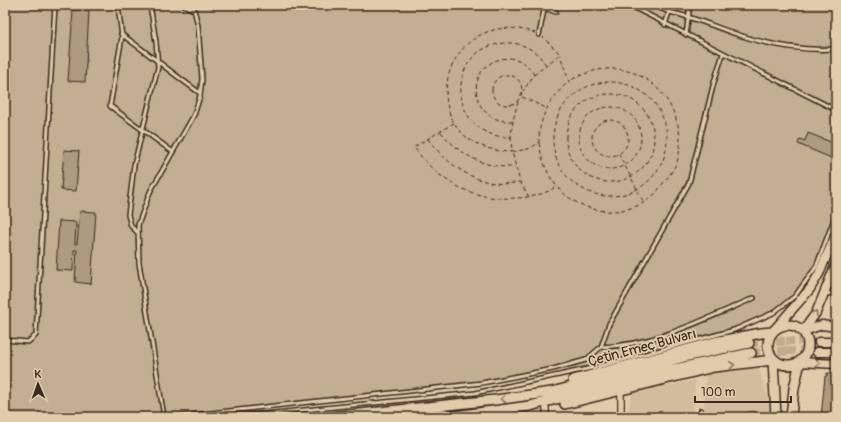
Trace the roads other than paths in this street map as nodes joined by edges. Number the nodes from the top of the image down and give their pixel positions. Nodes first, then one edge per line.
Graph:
1 (55, 5) edge
2 (118, 5) edge
3 (150, 5) edge
4 (184, 5) edge
5 (193, 5) edge
6 (629, 5) edge
7 (653, 5) edge
8 (690, 5) edge
9 (545, 6) edge
10 (194, 10) junction
11 (556, 12) dead end
12 (669, 12) junction
13 (689, 16) junction
14 (665, 24) junction
15 (540, 29) junction
16 (545, 31) dead end
17 (121, 34) junction
18 (539, 35) road end
19 (686, 35) junction
20 (836, 49) edge
21 (724, 54) junction
22 (157, 62) junction
23 (200, 93) junction
24 (836, 110) edge
25 (142, 130) junction
26 (173, 152) junction
27 (836, 214) edge
28 (138, 233) junction
29 (836, 234) edge
30 (836, 264) edge
31 (836, 293) edge
32 (825, 294) junction
33 (754, 298) dead end
34 (836, 327) edge
35 (773, 331) junction
36 (803, 331) junction
37 (5, 340) edge
38 (819, 342) tunnel mouth
39 (836, 342) edge
40 (748, 343) tunnel mouth
41 (601, 347) junction
42 (817, 352) tunnel mouth
43 (836, 352) edge
44 (751, 353) tunnel mouth
45 (773, 360) junction
46 (800, 362) junction
47 (836, 364) edge
48 (622, 390) junction
49 (520, 397) junction
50 (530, 406) junction
51 (701, 410) dead end
52 (546, 413) edge
53 (164, 417) edge
54 (174, 417) edge
55 (234, 417) edge
56 (331, 417) edge
57 (447, 417) edge
58 (621, 417) edge
59 (701, 417) edge
60 (776, 417) edge
61 (791, 417) edge

1 - 37 lane
2 - 17 lane
3 - 22 lane
4 - 10 lane
5 - 10 lane
6 - 14 lane
7 - 12 lane
8 - 13 lane
9 - 11 lane
9 - 15 lane
10 - 23 lane
12 - 13 lane
12 - 14 lane
13 - 19 lane
13 - 20 lane
14 - 19 lane
15 - 16 lane
15 - 18 lane
17 - 22 lane
17 - 25 lane
19 - 21 lane
21 - 24 lane
21 - 41 lane
22 - 23 lane
22 - 25 lane
23 - 26 lane
25 - 26 lane
25 - 28 lane
26 - 28 lane
27 - 55 lane
28 - 53 lane
29 - 35 main road
30 - 32 main road
31 - 32 lane
36 -> 32 main road
33 - 41 lane
34 - 36 main road
35 - 36 main road
35 - 45 main road
35 - 49 main road, Çetin Emeç Bulvarı
36 - 46 main road
38 - 39 main road
40 - 49 main road, Çetin Emeç Bulvarı
41 - 54 lane
42 - 43 main road
44 - 50 main road, Çetin Emeç Bulvarı
45 - 46 main road
48 -> 45 main road, Çetin Emeç Bulvarı
45 - 60 main road
46 -> 47 main road
46 - 61 main road
48 - 52 main road, Çetin Emeç Bulvarı
48 - 58 street
49 -> 56 main road, Çetin Emeç Bulvarı
50 - 52 main road, Çetin Emeç Bulvarı
50 - 57 main road, Çetin Emeç Bulvarı
51 - 59 lane

